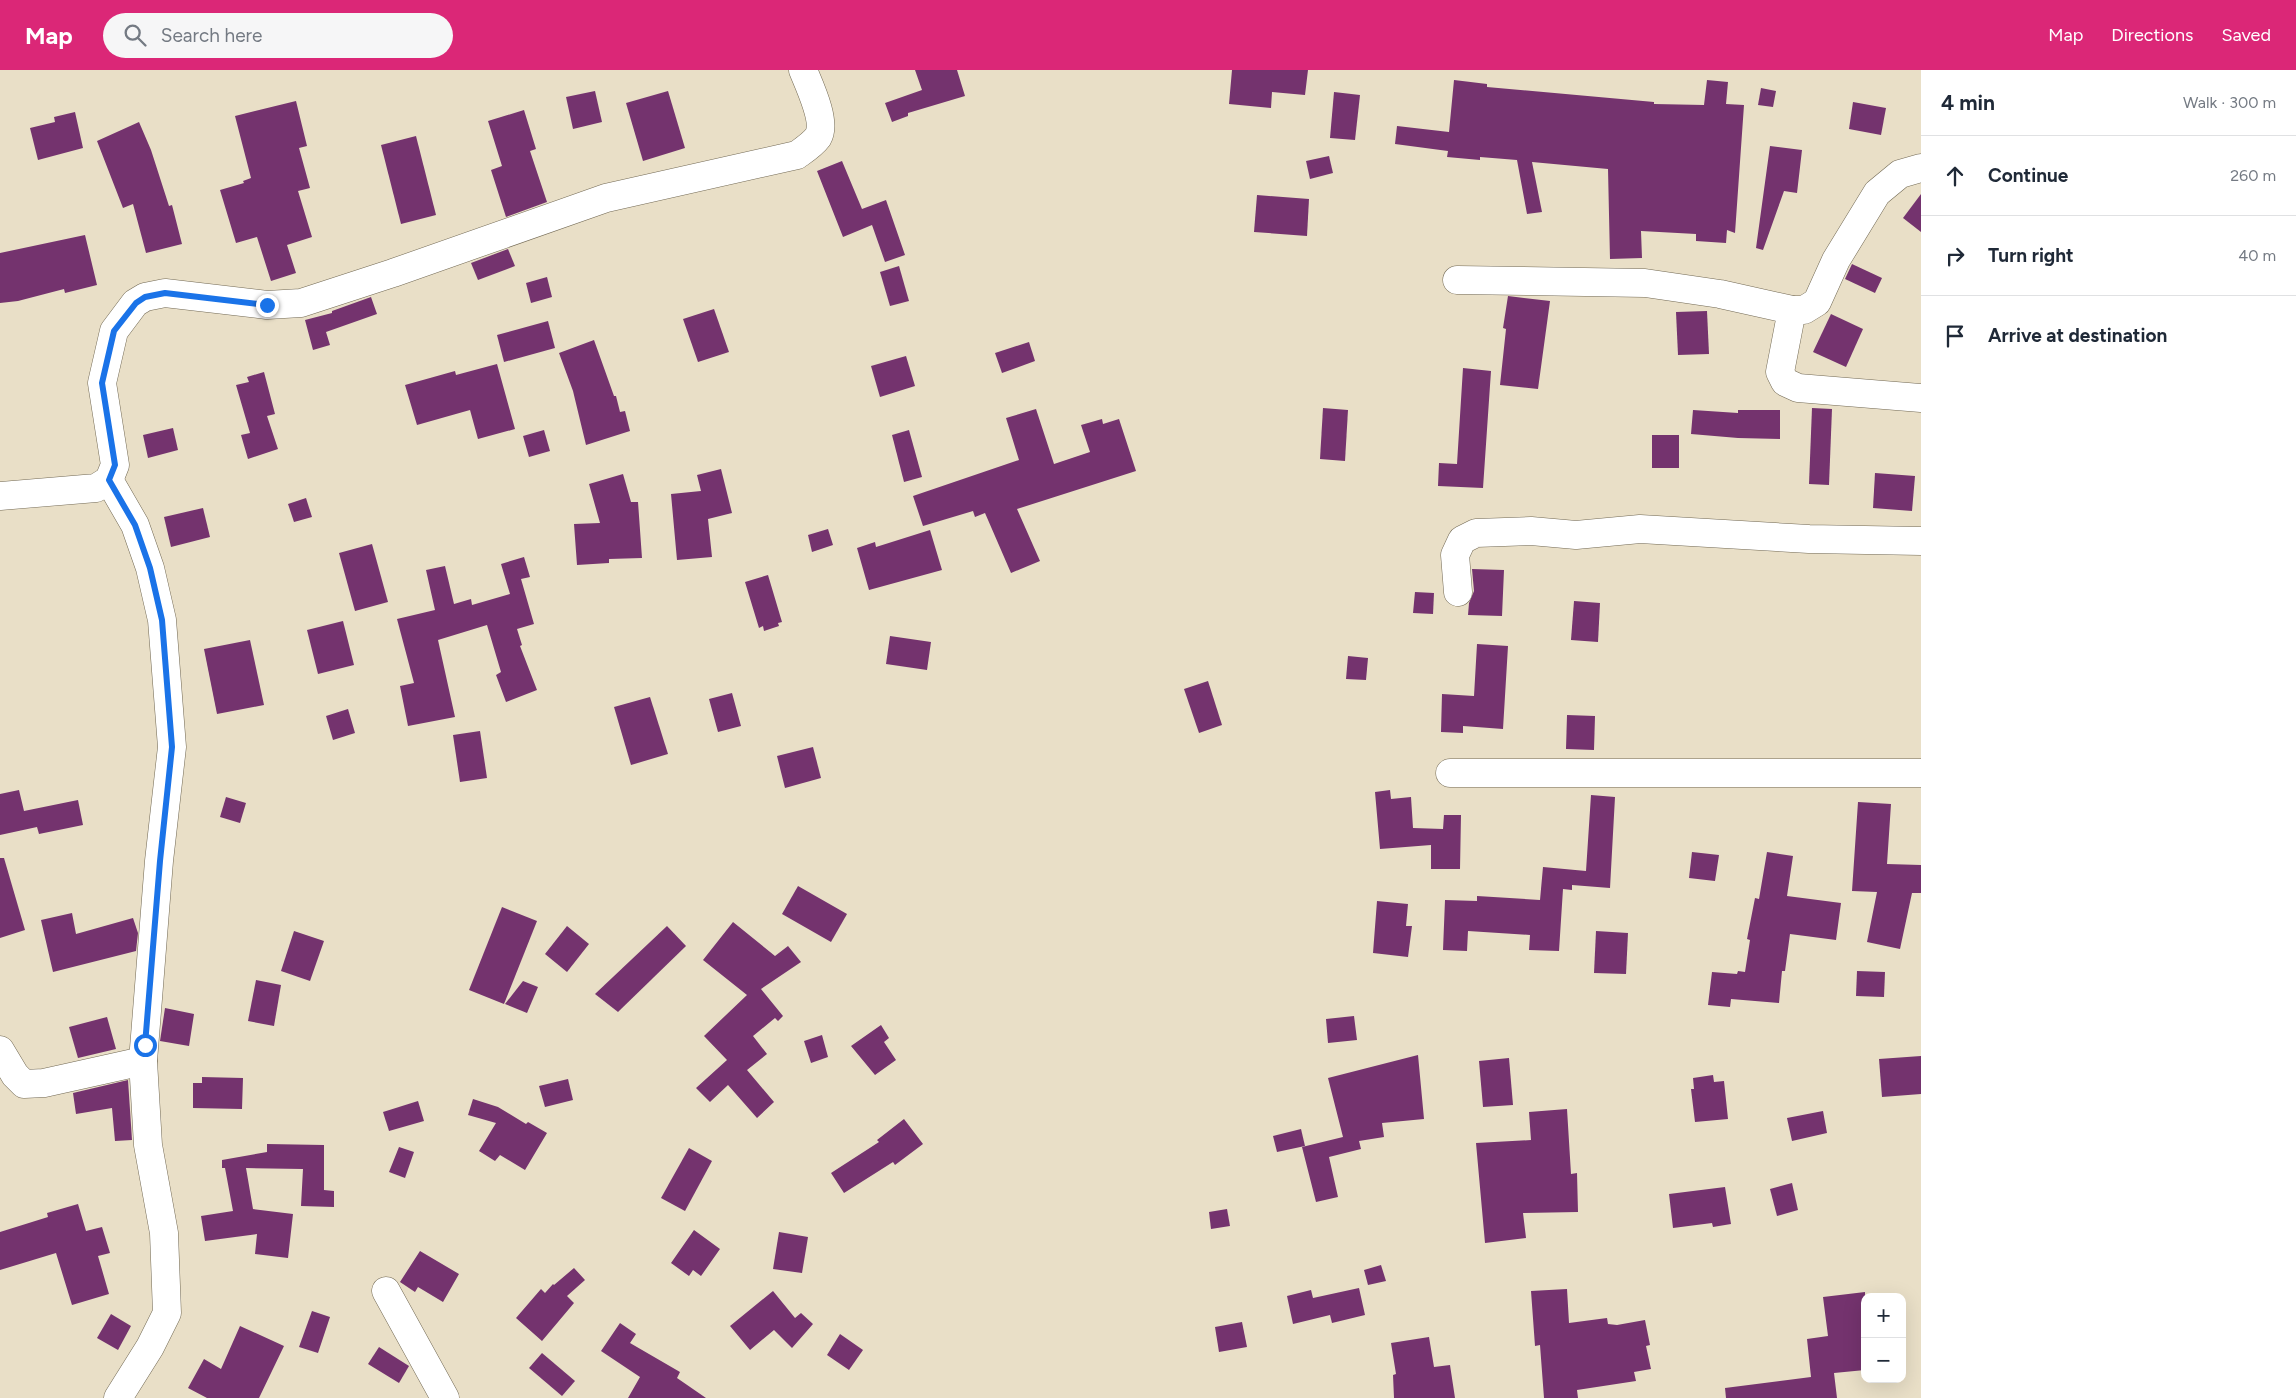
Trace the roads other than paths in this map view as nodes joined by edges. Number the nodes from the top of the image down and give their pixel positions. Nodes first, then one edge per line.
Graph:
1 (803, 70) edge
2 (1921, 168) edge
3 (1458, 280) dead end
4 (1792, 310) junction
5 (1921, 398) edge
6 (109, 480) junction
7 (0, 496) edge
8 (1921, 541) edge
9 (1458, 592) dead end
10 (1450, 773) dead end
11 (1921, 773) edge
12 (0, 1050) edge
13 (143, 1061) junction
14 (386, 1291) dead end
15 (118, 1398) edge
16 (445, 1398) edge

1 - 6 street
2 - 4 street
3 - 4 street
4 - 5 street
6 - 7 street
6 - 13 street
8 - 9 street
10 - 11 street
12 - 13 street
13 - 15 street
14 - 16 street

